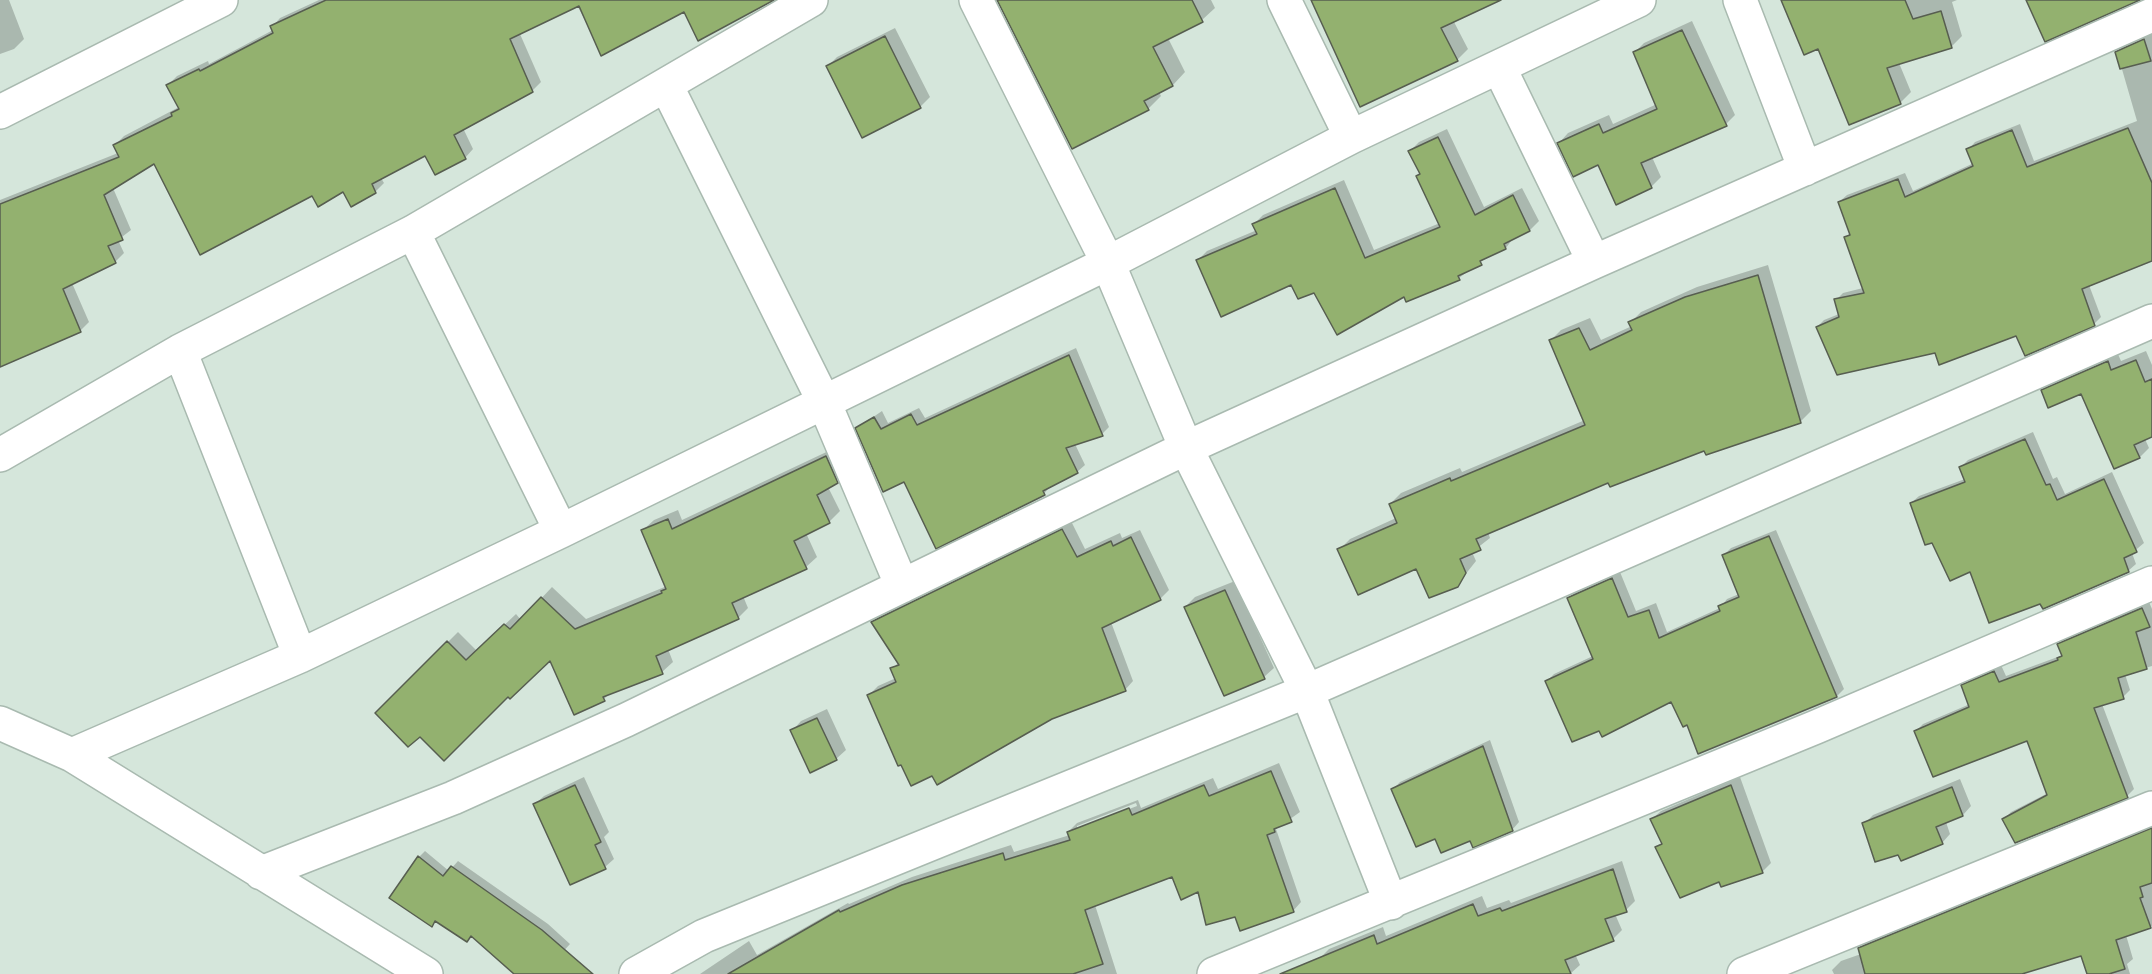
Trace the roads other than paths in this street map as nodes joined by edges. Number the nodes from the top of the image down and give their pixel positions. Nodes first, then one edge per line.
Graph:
1 (221, 0) edge
2 (811, 0) edge
3 (976, 0) edge
4 (1284, 0) edge
5 (1740, 0) edge
6 (1625, 3) edge
7 (2152, 15) edge
8 (1499, 67) junction
9 (666, 85) junction
10 (0, 112) edge
11 (1351, 137) junction
12 (1805, 169) junction
13 (412, 232) junction
14 (1594, 262) junction
15 (1108, 263) junction
16 (2152, 321) edge
17 (180, 351) junction
18 (824, 402) junction
19 (1186, 448) junction
20 (0, 455) edge
21 (561, 531) junction
22 (2152, 583) edge
23 (902, 586) junction
24 (300, 656) junction
25 (1307, 690) junction
26 (0, 723) edge
27 (72, 755) junction
28 (2152, 808) edge
29 (261, 873) junction
30 (1391, 903) junction
31 (1784, 966) edge
32 (426, 974) edge
33 (636, 974) edge
34 (1214, 974) edge
35 (1744, 974) edge

1 - 10 street
2 - 9 street
3 - 15 street
4 - 11 street
5 - 12 street
6 - 8 street
7 - 12 street
8 - 11 street
8 - 14 street
9 - 13 street
9 - 18 street
11 - 15 street
12 - 14 street
13 - 17 street
13 - 21 street
14 - 19 street
15 - 18 street
15 - 19 street
16 - 25 street
17 - 20 street
17 - 24 street
18 - 21 street
18 - 23 street
19 - 23 street
19 - 25 street
21 - 24 street
22 - 30 street
23 - 29 street
24 - 27 street
25 - 30 street
25 - 33 street
26 - 27 street
27 - 29 street
28 - 31 street
29 - 32 street
30 - 34 street
31 - 35 street

